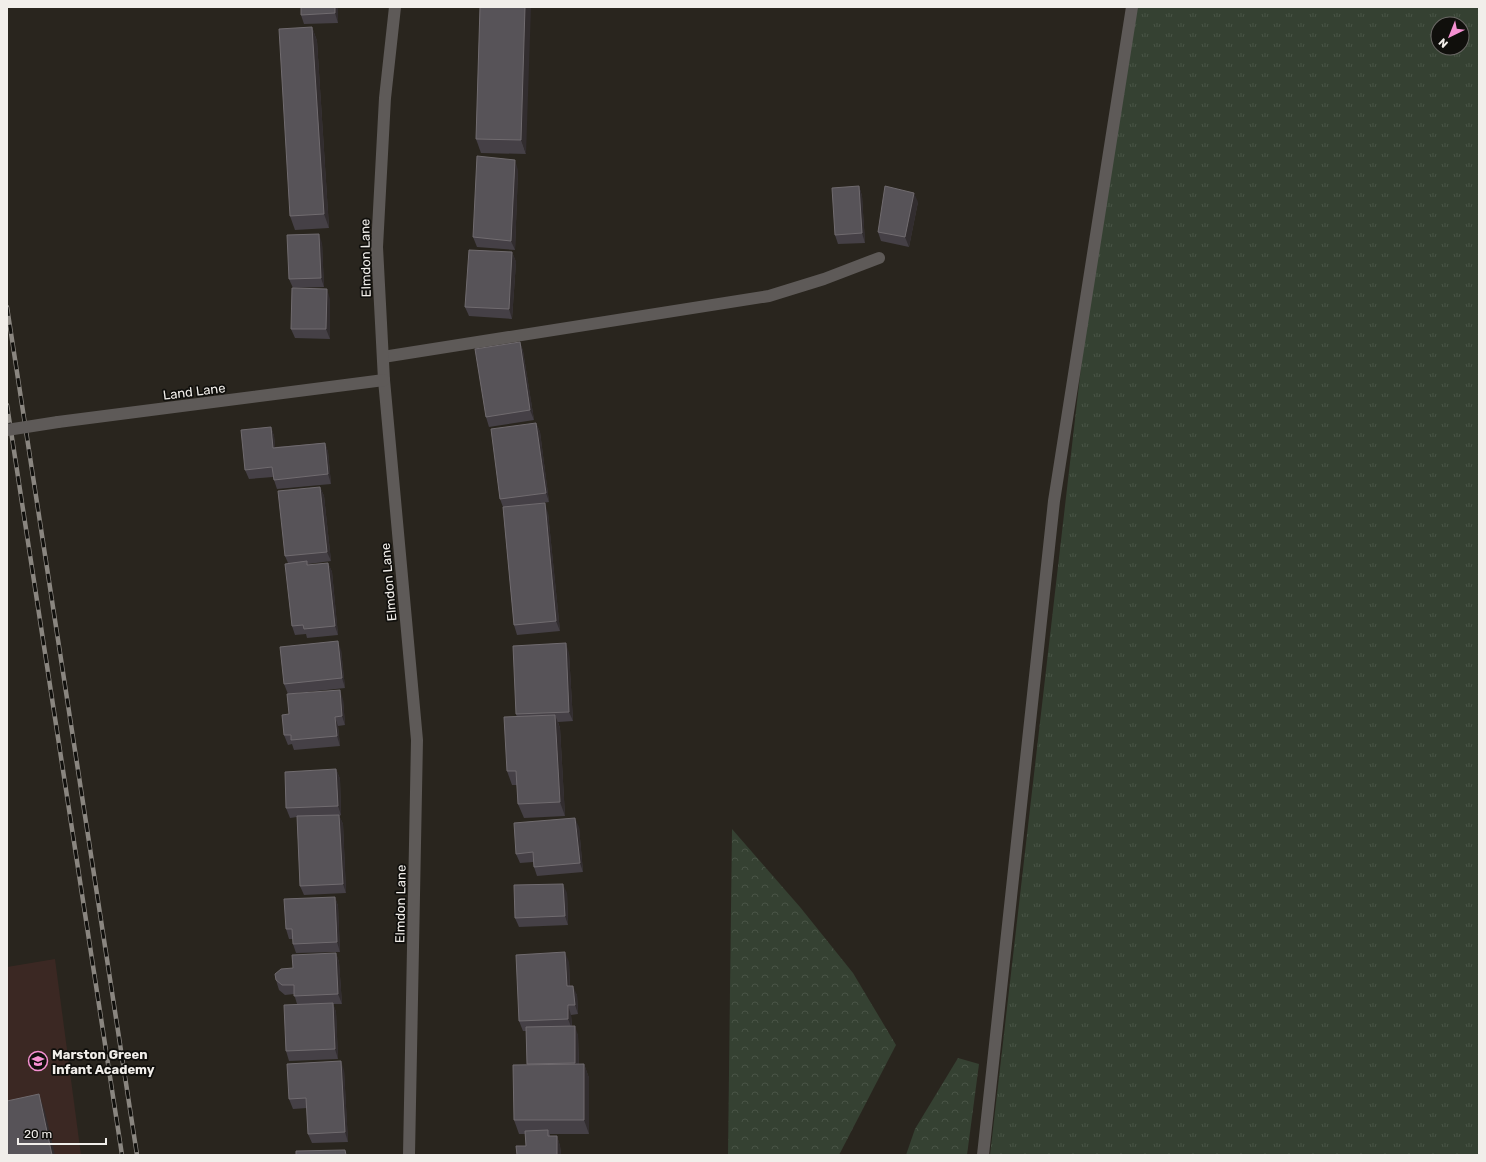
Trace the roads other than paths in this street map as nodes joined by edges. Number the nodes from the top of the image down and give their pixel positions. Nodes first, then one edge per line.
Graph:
1 (395, 7) edge
2 (1132, 7) edge
3 (879, 258) dead end
4 (382, 357) junction
5 (384, 380) junction
6 (7, 430) edge
7 (409, 1155) edge
8 (983, 1155) edge

1 - 4 street, Elmdon Lane
2 - 8 street
3 - 4 street
4 - 5 street, Elmdon Lane
5 - 6 street, Land Lane, bridge
5 - 7 street, Elmdon Lane

